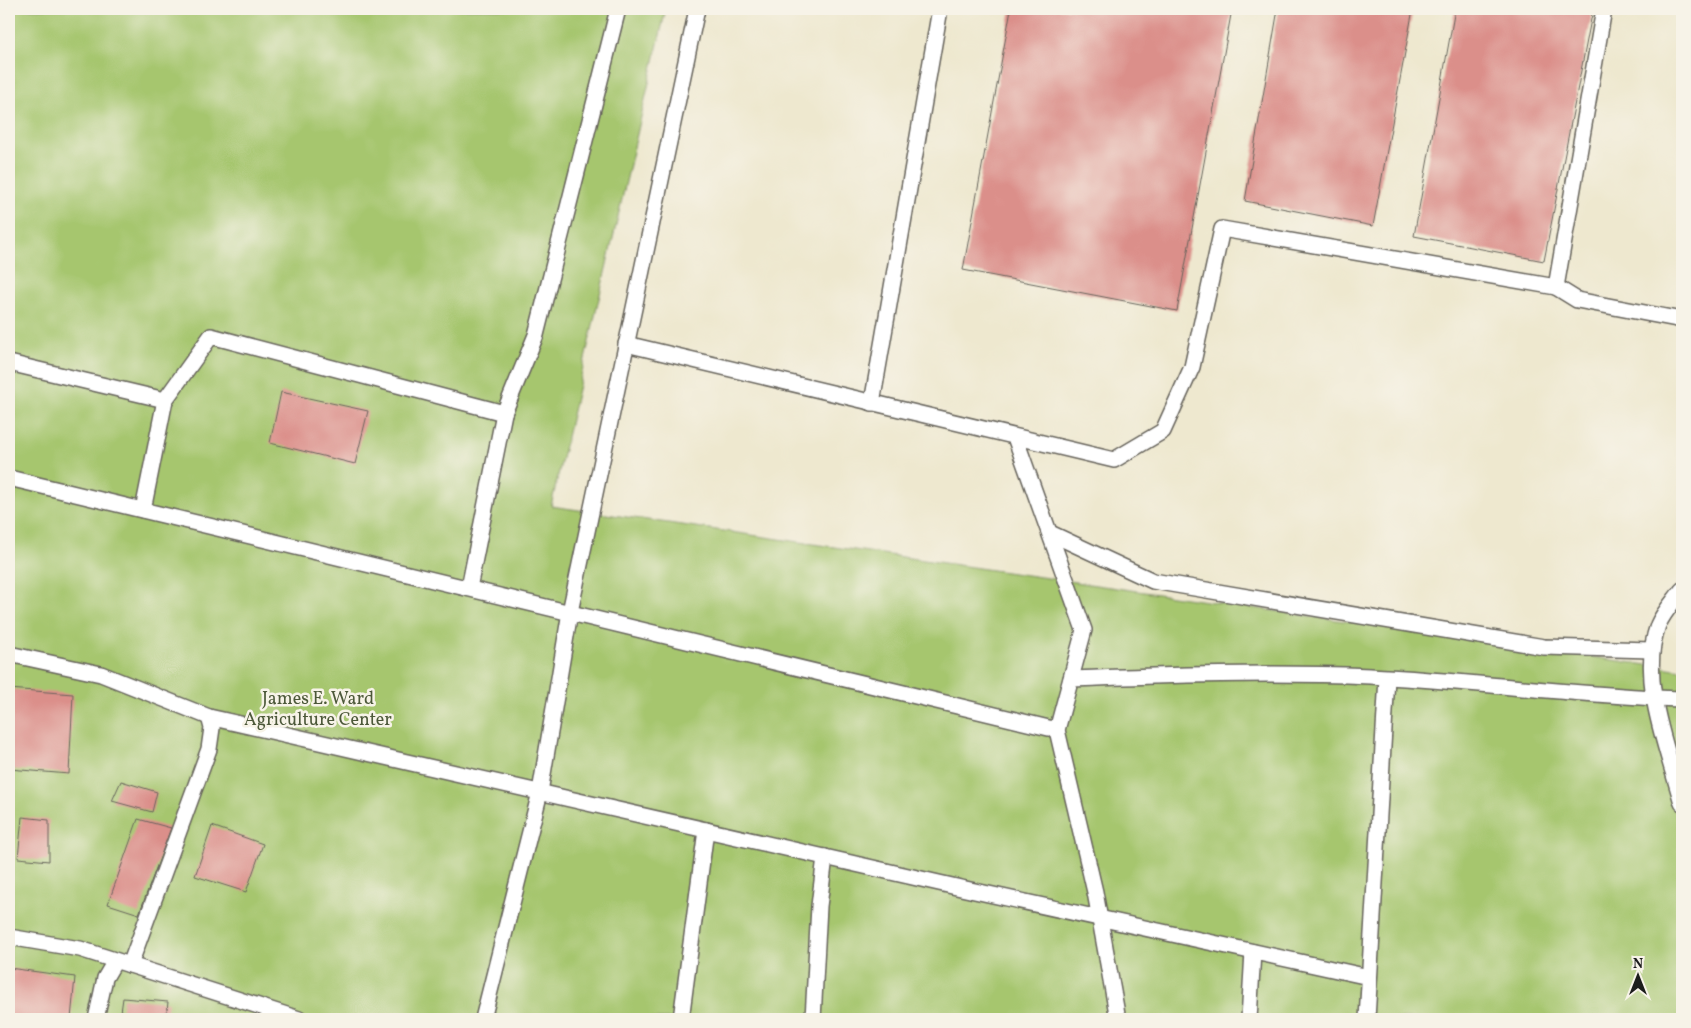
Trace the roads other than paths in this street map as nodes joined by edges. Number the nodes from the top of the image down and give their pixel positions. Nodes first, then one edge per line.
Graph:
1 (618, 9) edge
2 (697, 9) edge
3 (940, 9) edge
4 (1604, 9) edge
5 (1556, 287) junction
6 (1682, 320) edge
7 (626, 344) junction
8 (9, 363) edge
9 (165, 400) junction
10 (872, 403) junction
11 (504, 413) junction
12 (1015, 437) junction
13 (9, 478) edge
14 (143, 510) junction
15 (1050, 533) junction
16 (469, 588) junction
17 (1682, 590) edge
18 (570, 612) junction
19 (1651, 650) junction
20 (9, 654) edge
21 (1387, 678) junction
22 (1071, 679) junction
23 (1654, 698) junction
24 (1682, 699) edge
25 (209, 717) junction
26 (1057, 730) junction
27 (540, 792) junction
28 (1682, 803) edge
29 (706, 830) junction
30 (826, 857) junction
31 (1099, 918) junction
32 (9, 937) edge
33 (1253, 952) junction
34 (115, 961) junction
35 (130, 965) junction
36 (1369, 977) junction
37 (96, 1019) edge
38 (299, 1019) edge
39 (483, 1019) edge
40 (681, 1019) edge
41 (813, 1019) edge
42 (1118, 1019) edge
43 (1249, 1019) edge
44 (1367, 1019) edge

1 - 11 lane
2 - 7 lane
3 - 10 lane
4 - 5 lane
5 - 6 lane
5 - 12 lane
7 - 10 lane
7 - 18 lane
8 - 9 lane
9 - 11 lane
9 - 14 lane
10 - 12 lane
11 - 16 lane
12 - 15 lane
13 - 14 lane
14 - 16 lane
15 - 19 lane
15 - 22 lane
16 - 18 lane
17 - 19 lane
18 - 26 lane
18 - 27 lane
19 - 23 lane
20 - 25 lane
21 - 22 lane
21 - 23 lane
21 - 36 lane
22 - 26 lane
23 - 24 lane
23 - 28 lane
25 - 27 lane
25 - 35 lane
26 - 31 lane
27 - 29 lane
27 - 39 lane
29 - 30 lane
29 - 40 lane
30 - 31 lane
30 - 41 lane
31 - 33 lane
31 - 42 lane
32 - 34 lane
33 - 36 lane
33 - 43 lane
34 - 35 lane
34 - 37 lane
35 - 38 lane
36 - 44 lane

